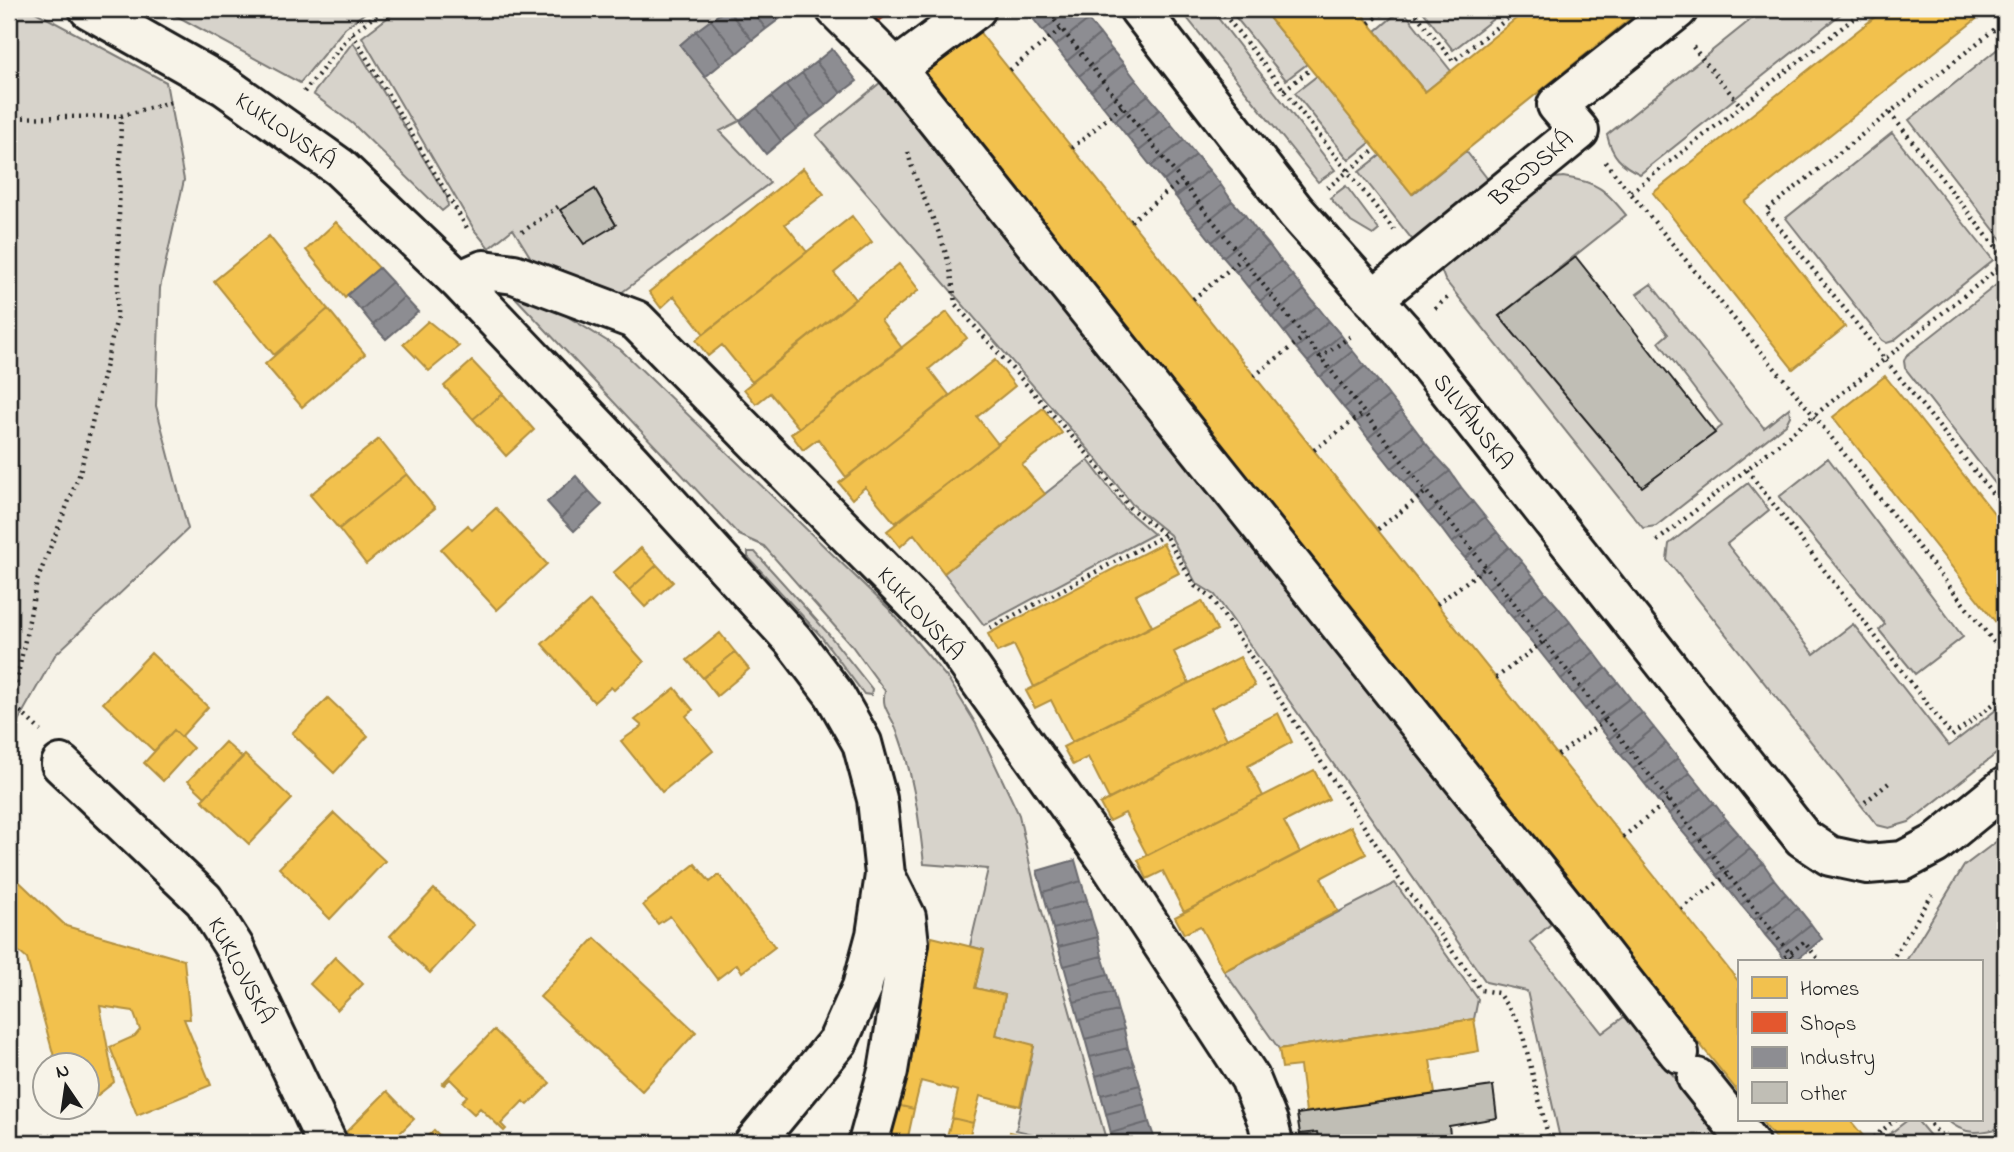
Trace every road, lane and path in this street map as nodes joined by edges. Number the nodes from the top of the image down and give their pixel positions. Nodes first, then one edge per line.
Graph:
1 (89, 9) edge
2 (384, 9) edge
3 (836, 9) edge
4 (976, 9) edge
5 (1046, 9) edge
6 (1139, 9) edge
7 (1220, 9) edge
8 (1388, 9) edge
9 (1412, 9) edge
10 (1520, 9) edge
11 (1866, 9) edge
12 (1673, 13) edge
13 (2005, 20) edge
14 (1369, 23) dead end
15 (1062, 29) junction
16 (352, 33) junction
17 (896, 69) junction
18 (1311, 69) dead end
19 (1010, 70) dead end
20 (225, 86) junction
21 (307, 86) dead end
22 (1284, 90) junction
23 (1122, 106) junction
24 (1741, 106) junction
25 (1890, 113) junction
26 (121, 116) junction
27 (9, 118) edge
28 (905, 142) dead end
29 (1072, 148) dead end
30 (1376, 149) dead end
31 (1348, 171) junction
32 (1181, 181) junction
33 (1334, 182) dead end
34 (1131, 221) dead end
35 (1395, 231) dead end
36 (1242, 259) junction
37 (2005, 261) edge
38 (472, 276) junction
39 (1193, 299) dead end
40 (1373, 299) junction
41 (1351, 335) dead end
42 (1304, 337) junction
43 (1321, 358) junction
44 (1886, 359) junction
45 (1254, 376) dead end
46 (1364, 413) junction
47 (1815, 417) junction
48 (1314, 450) dead end
49 (1747, 470) junction
50 (1426, 492) junction
51 (2005, 509) edge
52 (1378, 529) dead end
53 (1165, 535) junction
54 (1657, 541) dead end
55 (1486, 567) junction
56 (1437, 604) dead end
57 (980, 633) dead end
58 (1544, 640) junction
59 (2005, 656) edge
60 (1496, 678) dead end
61 (2005, 695) edge
62 (12, 704) dead end
63 (1606, 719) junction
64 (1558, 755) dead end
65 (61, 764) dead end
66 (1890, 782) dead end
67 (2005, 787) edge
68 (1669, 800) junction
69 (1865, 802) dead end
70 (1623, 836) dead end
71 (885, 875) junction
72 (1728, 875) junction
73 (1681, 909) dead end
74 (1790, 953) junction
75 (1781, 960) edge
76 (1795, 960) edge
77 (1818, 960) edge
78 (1895, 1120) edge
79 (1928, 1120) edge
80 (1868, 1142) edge
81 (327, 1143) edge
82 (754, 1143) edge
83 (868, 1143) edge
84 (1273, 1143) edge
85 (1550, 1143) edge
86 (1749, 1143) edge
87 (1947, 1143) edge

1 - 20 street, KUKLOVSKÁ
2 - 16 path
3 - 17 street
4 - 17 street
5 - 15 path
6 - 40 street, SILVÁNSKA
7 - 22 path
8 - 14 path
9 - 10 path
11 - 24 path
12 - 24 path
12 - 40 street, BRODSKÁ
13 - 25 path
15 - 19 path
15 - 23 path
16 - 21 path
16 - 38 path
17 - 86 street
18 - 22 path
20 - 26 path
20 - 38 street, KUKLOVSKÁ
22 - 31 path
23 - 29 path
23 - 32 path
24 - 47 path
25 - 37 path
25 - 44 path
26 - 27 path
26 - 62 path
28 - 53 path
30 - 31 path
31 - 33 path
31 - 35 path
32 - 34 path
32 - 36 path
36 - 39 path
36 - 42 path
37 - 44 path
38 - 71 street, KUKLOVSKÁ
38 - 84 street, KUKLOVSKÁ
40 - 67 street, SILVÁNSKA
41 - 43 path
42 - 43 path
42 - 45 path
43 - 46 path
44 - 47 path
44 - 51 path
46 - 48 path
46 - 50 path
47 - 49 path
47 - 59 path
49 - 54 path
49 - 61 path
50 - 52 path
50 - 55 path
53 - 57 path
53 - 85 path
55 - 56 path
55 - 58 path
58 - 60 path
58 - 63 path
63 - 64 path
63 - 68 path
65 - 81 street, KUKLOVSKÁ
66 - 69 path
68 - 70 path
68 - 72 path
71 - 82 street, KUKLOVSKÁ
71 - 83 street, KUKLOVSKÁ
72 - 73 path
72 - 74 path
74 - 75 path
74 - 76 path
74 - 77 path
78 - 80 path
79 - 87 path

